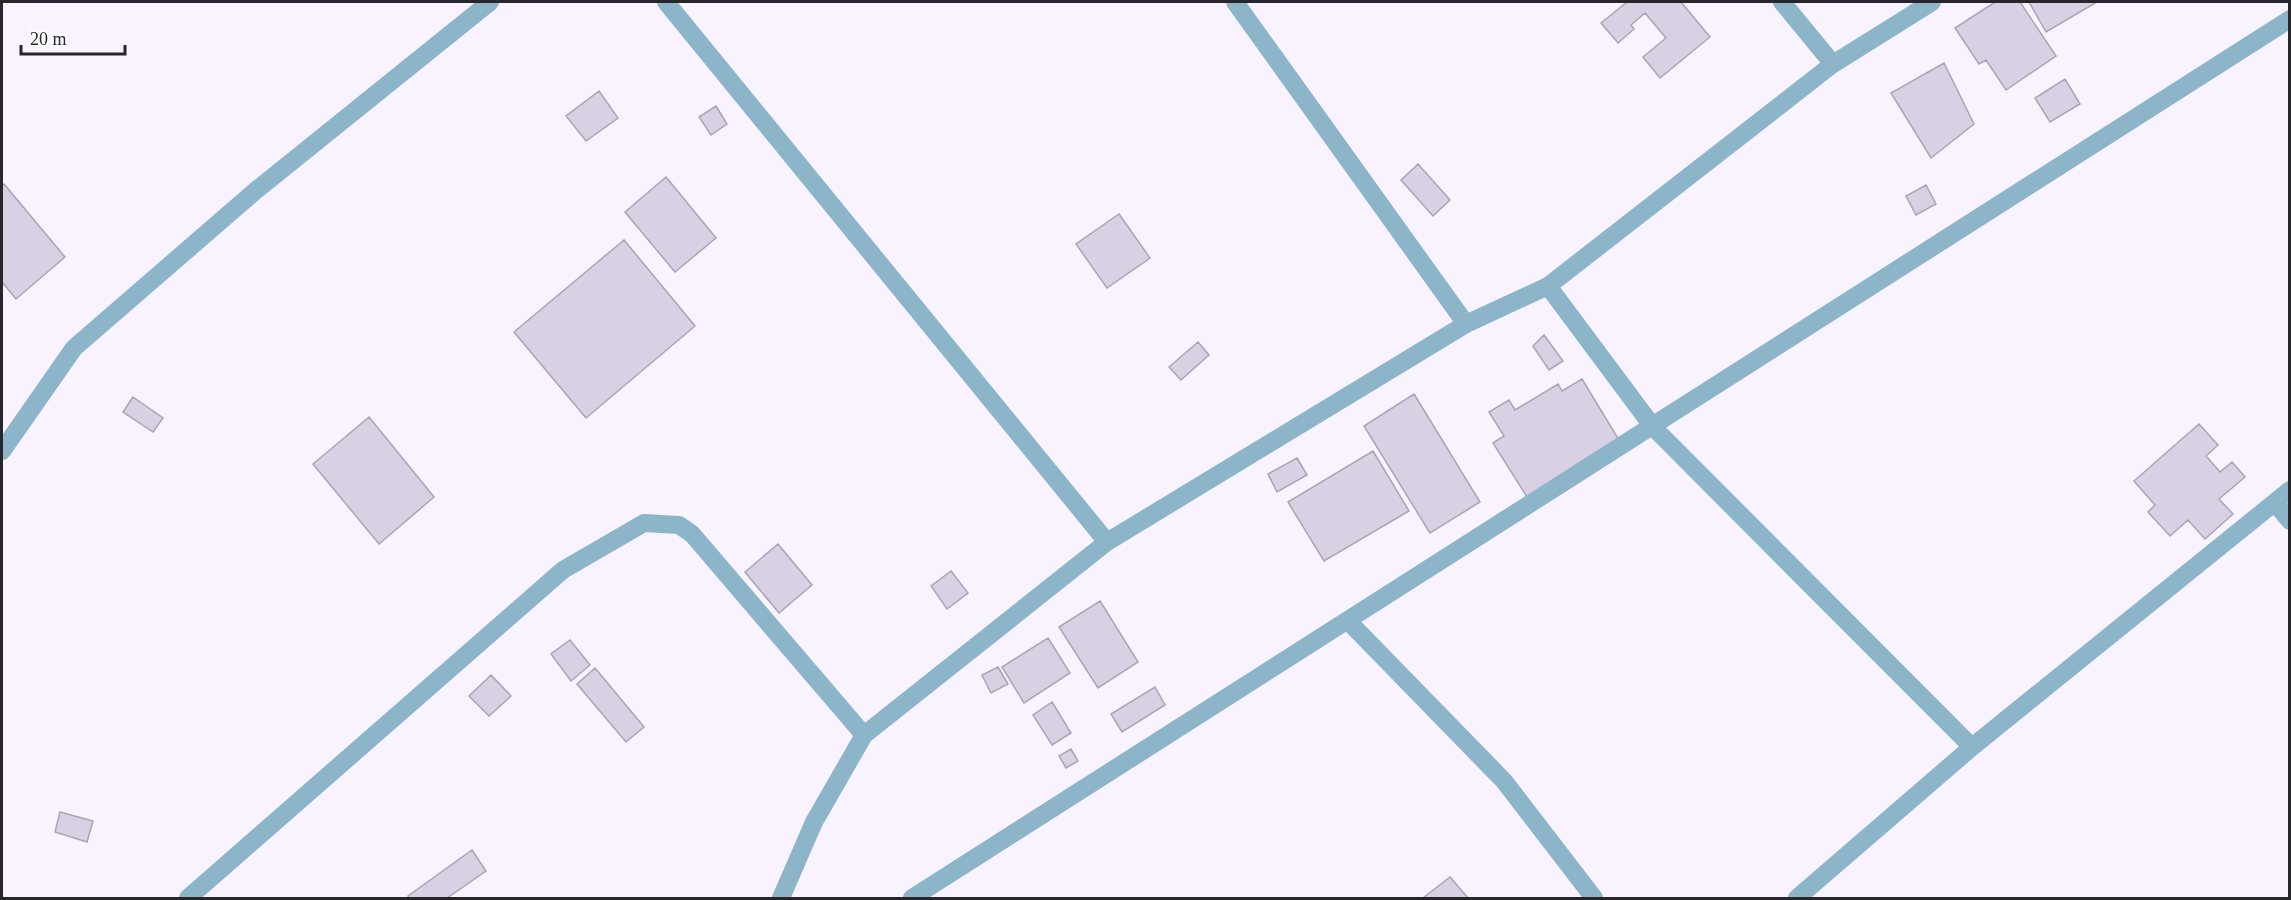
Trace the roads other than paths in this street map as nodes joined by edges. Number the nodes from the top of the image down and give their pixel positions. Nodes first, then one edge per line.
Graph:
1 (490, 2) edge
2 (666, 2) edge
3 (1235, 2) edge
4 (1782, 2) edge
5 (1932, 2) edge
6 (2289, 19) edge
7 (1833, 64) junction
8 (1548, 286) junction
9 (1466, 324) junction
10 (1653, 427) junction
11 (2, 451) edge
12 (2289, 490) edge
13 (2275, 503) junction
14 (2289, 521) edge
15 (1107, 542) junction
16 (1349, 622) junction
17 (864, 735) junction
18 (1972, 747) junction
19 (188, 898) edge
20 (781, 898) edge
21 (912, 898) edge
22 (1594, 898) edge
23 (1797, 898) edge

1 - 11 street
2 - 15 street
3 - 9 street
4 - 7 street
5 - 7 street
6 - 10 street
7 - 8 street
8 - 9 street
8 - 10 street
9 - 15 street
10 - 16 street
10 - 18 street
12 - 13 street
13 - 14 street
13 - 18 street
15 - 17 street
16 - 21 street
16 - 22 street
17 - 19 street
17 - 20 street
18 - 23 street

